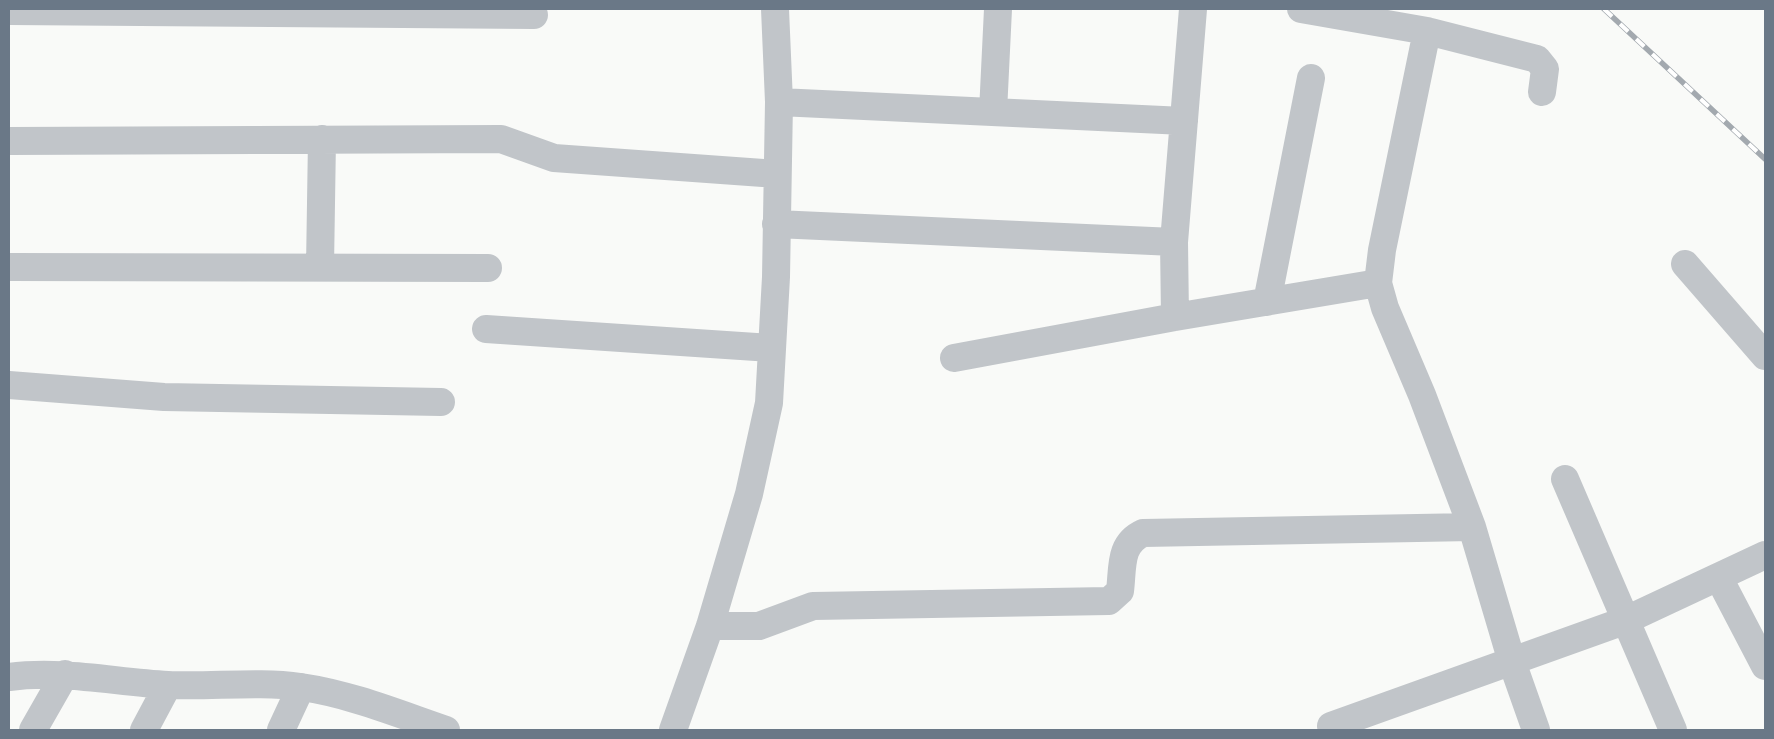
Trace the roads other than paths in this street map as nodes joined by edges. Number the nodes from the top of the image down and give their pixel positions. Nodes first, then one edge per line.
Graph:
1 (775, 9) edge
2 (998, 9) edge
3 (1193, 9) edge
4 (1301, 9) edge
5 (9, 11) edge
6 (534, 15) dead end
7 (1427, 31) junction
8 (1311, 78) dead end
9 (1542, 92) dead end
10 (779, 102) junction
11 (992, 112) junction
12 (1184, 121) junction
13 (322, 139) junction
14 (9, 141) edge
15 (777, 174) junction
16 (776, 224) junction
17 (1174, 242) junction
18 (1685, 264) dead end
19 (9, 267) edge
20 (320, 267) junction
21 (488, 268) dead end
22 (1378, 283) junction
23 (1266, 302) junction
24 (1175, 317) junction
25 (486, 329) dead end
26 (771, 348) junction
27 (1765, 356) edge
28 (954, 358) dead end
29 (9, 385) edge
30 (442, 402) dead end
31 (1565, 479) dead end
32 (1472, 527) junction
33 (1765, 555) edge
34 (1720, 578) junction
35 (1624, 621) junction
36 (710, 626) junction
37 (1512, 662) junction
38 (1765, 666) edge
39 (65, 674) junction
40 (9, 677) edge
41 (168, 685) junction
42 (301, 687) junction
43 (1330, 726) dead end
44 (429, 728) edge
45 (33, 730) edge
46 (144, 730) edge
47 (281, 730) edge
48 (673, 730) edge
49 (1536, 730) edge
50 (1673, 730) edge

1 - 10 street
2 - 11 street
3 - 12 street
4 - 7 street
5 - 6 street
7 - 9 street
7 - 22 street
8 - 23 street
10 - 11 street
10 - 15 street
11 - 12 street
12 - 17 street
13 - 14 street
13 - 15 street
13 - 20 street
15 - 16 street
16 - 17 street
16 - 26 street
17 - 24 street
18 - 27 street
19 - 20 street
20 - 21 street
22 - 23 street
22 - 32 street
23 - 24 street
24 - 28 street
25 - 26 street
26 - 36 street
29 - 30 street
31 - 35 street
32 - 36 street
32 - 37 street
33 - 34 street
34 - 35 street
34 - 38 street
35 - 37 street
35 - 50 street
36 - 48 street
37 - 43 street
37 - 49 street
39 - 40 street
39 - 41 street
39 - 45 street
41 - 42 street
41 - 46 street
42 - 44 street
42 - 47 street

